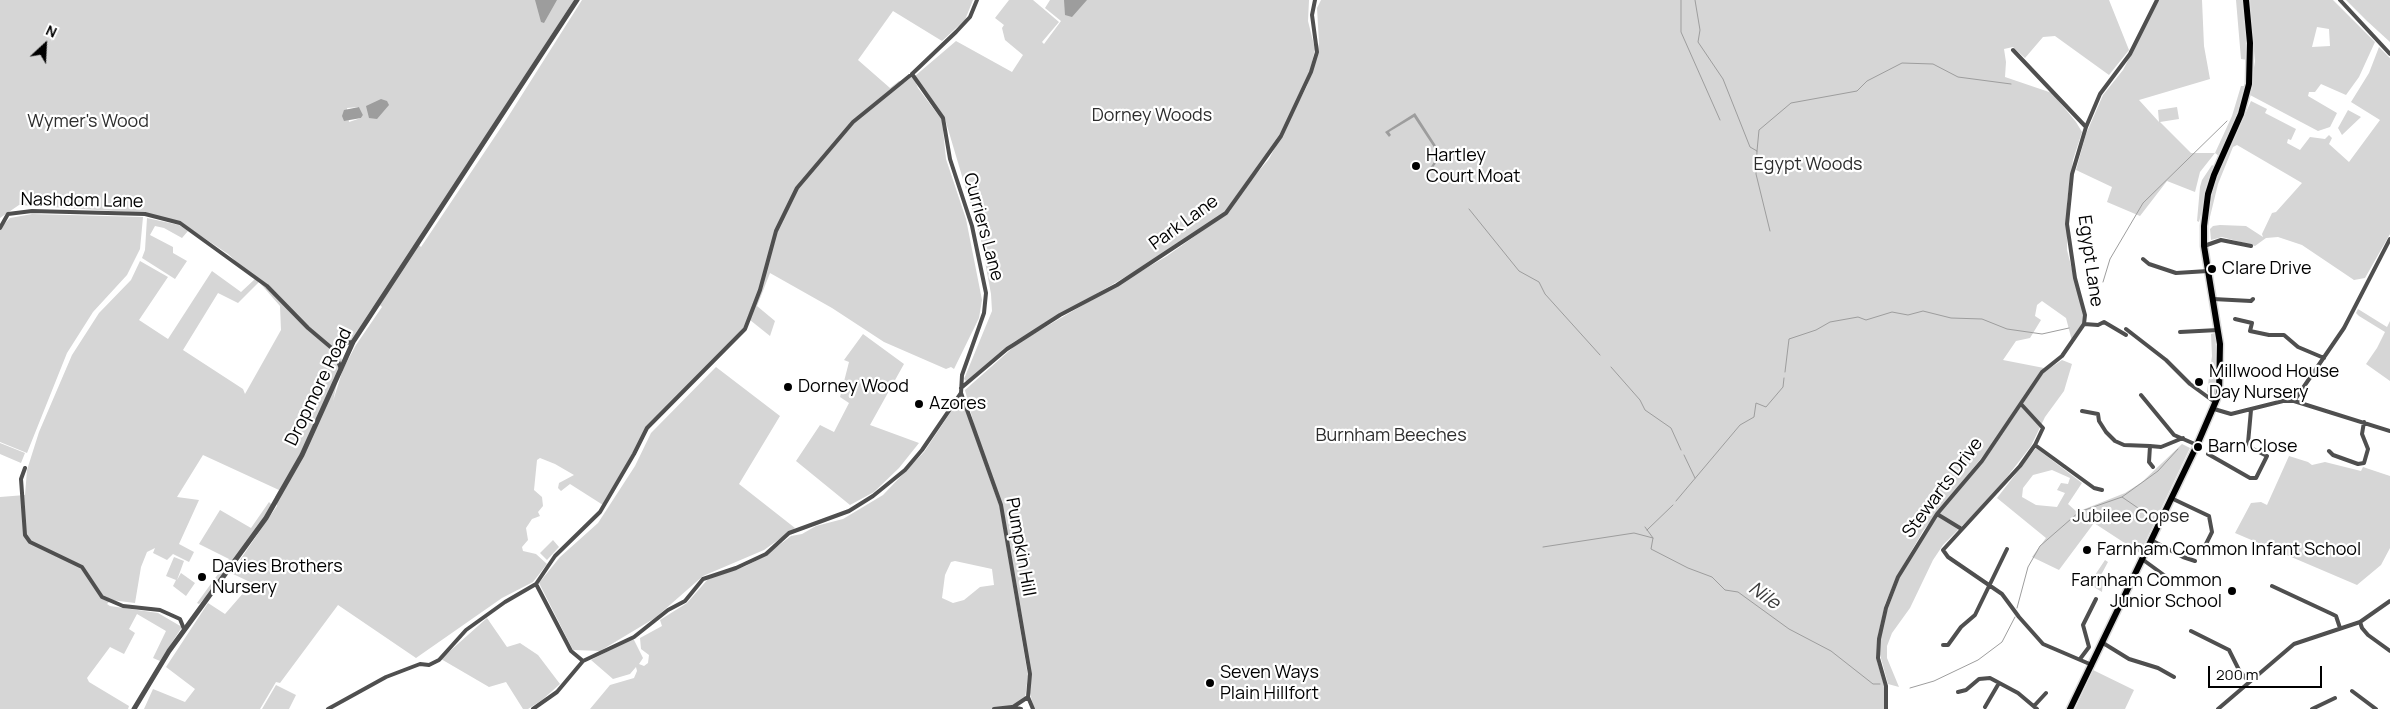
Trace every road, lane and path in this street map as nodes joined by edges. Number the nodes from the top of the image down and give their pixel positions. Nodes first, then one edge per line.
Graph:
1 (577, 0) edge
2 (977, 0) edge
3 (1315, 0) edge
4 (2157, 0) edge
5 (2246, 0) edge
6 (2340, 0) edge
7 (2013, 50) dead end
8 (2390, 54) edge
9 (912, 74) junction
10 (2086, 127) junction
11 (0, 228) edge
12 (2390, 239) edge
13 (2204, 246) junction
14 (2251, 246) dead end
15 (2143, 259) dead end
16 (2208, 270) junction
17 (2213, 299) junction
18 (2253, 299) dead end
19 (2235, 319) dead end
20 (2084, 324) junction
21 (2126, 329) dead end
22 (2218, 330) junction
23 (2180, 332) dead end
24 (2126, 335) dead end
25 (353, 342) junction
26 (334, 350) junction
27 (2324, 358) junction
28 (342, 369) junction
29 (961, 388) junction
30 (961, 393) junction
31 (2141, 395) dead end
32 (2294, 401) junction
33 (2021, 404) junction
34 (2215, 406) junction
35 (2103, 410) dead end
36 (2251, 410) junction
37 (2082, 411) dead end
38 (2098, 414) junction
39 (2364, 422) junction
40 (2390, 431) edge
41 (2183, 438) junction
42 (2035, 445) junction
43 (2197, 445) junction
44 (2150, 446) junction
45 (2329, 451) dead end
46 (2208, 454) dead end
47 (2153, 467) dead end
48 (25, 468) dead end
49 (2102, 490) dead end
50 (2171, 498) junction
51 (1937, 514) junction
52 (1960, 528) junction
53 (2151, 540) junction
54 (2205, 546) dead end
55 (2007, 550) dead end
56 (2142, 559) junction
57 (2195, 561) dead end
58 (2177, 581) dead end
59 (536, 584) junction
60 (1991, 584) junction
61 (2272, 586) dead end
62 (2087, 600) dead end
63 (2390, 601) edge
64 (180, 619) junction
65 (189, 622) junction
66 (2360, 622) junction
67 (2340, 628) junction
68 (184, 629) junction
69 (2191, 631) dead end
70 (2103, 643) junction
71 (1943, 645) dead end
72 (2390, 651) edge
73 (2080, 659) junction
74 (583, 661) junction
75 (2092, 665) junction
76 (2174, 677) dead end
77 (2249, 682) junction
78 (1999, 683) junction
79 (2352, 691) dead end
80 (1958, 692) dead end
81 (2046, 693) dead end
82 (1028, 697) junction
83 (2335, 698) dead end
84 (1012, 707) junction
85 (2320, 707) edge
86 (1985, 708) dead end
87 (2036, 708) edge
88 (134, 709) edge
89 (328, 709) edge
90 (533, 709) edge
91 (994, 709) edge
92 (1021, 709) edge
93 (1033, 709) edge
94 (1886, 709) edge
95 (2070, 709) edge
96 (2218, 709) edge
97 (2312, 709) edge
98 (2376, 709) edge

1 - 25 street, Dropmore Road
2 - 9 street
3 - 29 street, Park Lane
4 - 10 street, Egypt Lane
5 - 13 main road
6 - 8 street
7 - 10 street
9 - 29 street, Curriers Lane
9 - 59 street
10 - 20 street, Egypt Lane
11 - 26 street, Nashdom Lane
12 - 27 street
13 - 14 street
13 - 16 main road
15 - 16 street
16 - 17 main road
17 - 18 street
17 - 22 main road
19 - 27 street
20 - 24 street
20 - 33 street, Egypt Lane
21 - 34 street
22 - 23 street
22 - 34 main road
25 - 26 street
25 - 28 street, Dropmore Road
26 - 28 street, Nashdom Lane
27 - 32 street
28 - 65 street, Dropmore Road
29 - 30 street, Curriers Lane
30 - 74 street
30 - 82 street, Pumpkin Hill
31 - 41 street
32 - 36 street
32 - 39 street
33 - 42 street
33 - 51 street, Stewarts Drive
34 - 36 street
34 - 43 main road
35 - 38 street
36 - 46 street
37 - 38 street
38 - 44 street
39 - 40 street
39 - 45 street
41 - 43 street
41 - 44 street
42 - 49 street
42 - 52 street
43 - 50 main road
44 - 47 street
48 - 64 street
50 - 53 main road
50 - 54 street
51 - 52 street
51 - 94 street, Stewarts Drive
52 - 60 street
53 - 56 main road
53 - 57 street
55 - 60 street
56 - 58 street
56 - 70 main road
59 - 74 street
59 - 89 street
60 - 71 street
60 - 73 street
61 - 67 street
62 - 73 street
63 - 66 street
64 - 65 street
64 - 68 street
65 - 68 street, Dropmore Road
66 - 67 street
66 - 72 street
67 - 77 street
68 - 88 street, Dropmore Road
69 - 77 street
70 - 75 main road
70 - 76 street
73 - 75 street
74 - 90 street
75 - 95 main road
77 - 96 street
78 - 80 street
78 - 86 street
78 - 87 street
79 - 98 street
81 - 87 street
82 - 84 street
82 - 93 street, Pumpkin Hill
83 - 85 street
84 - 91 street
84 - 92 street
85 - 97 street

